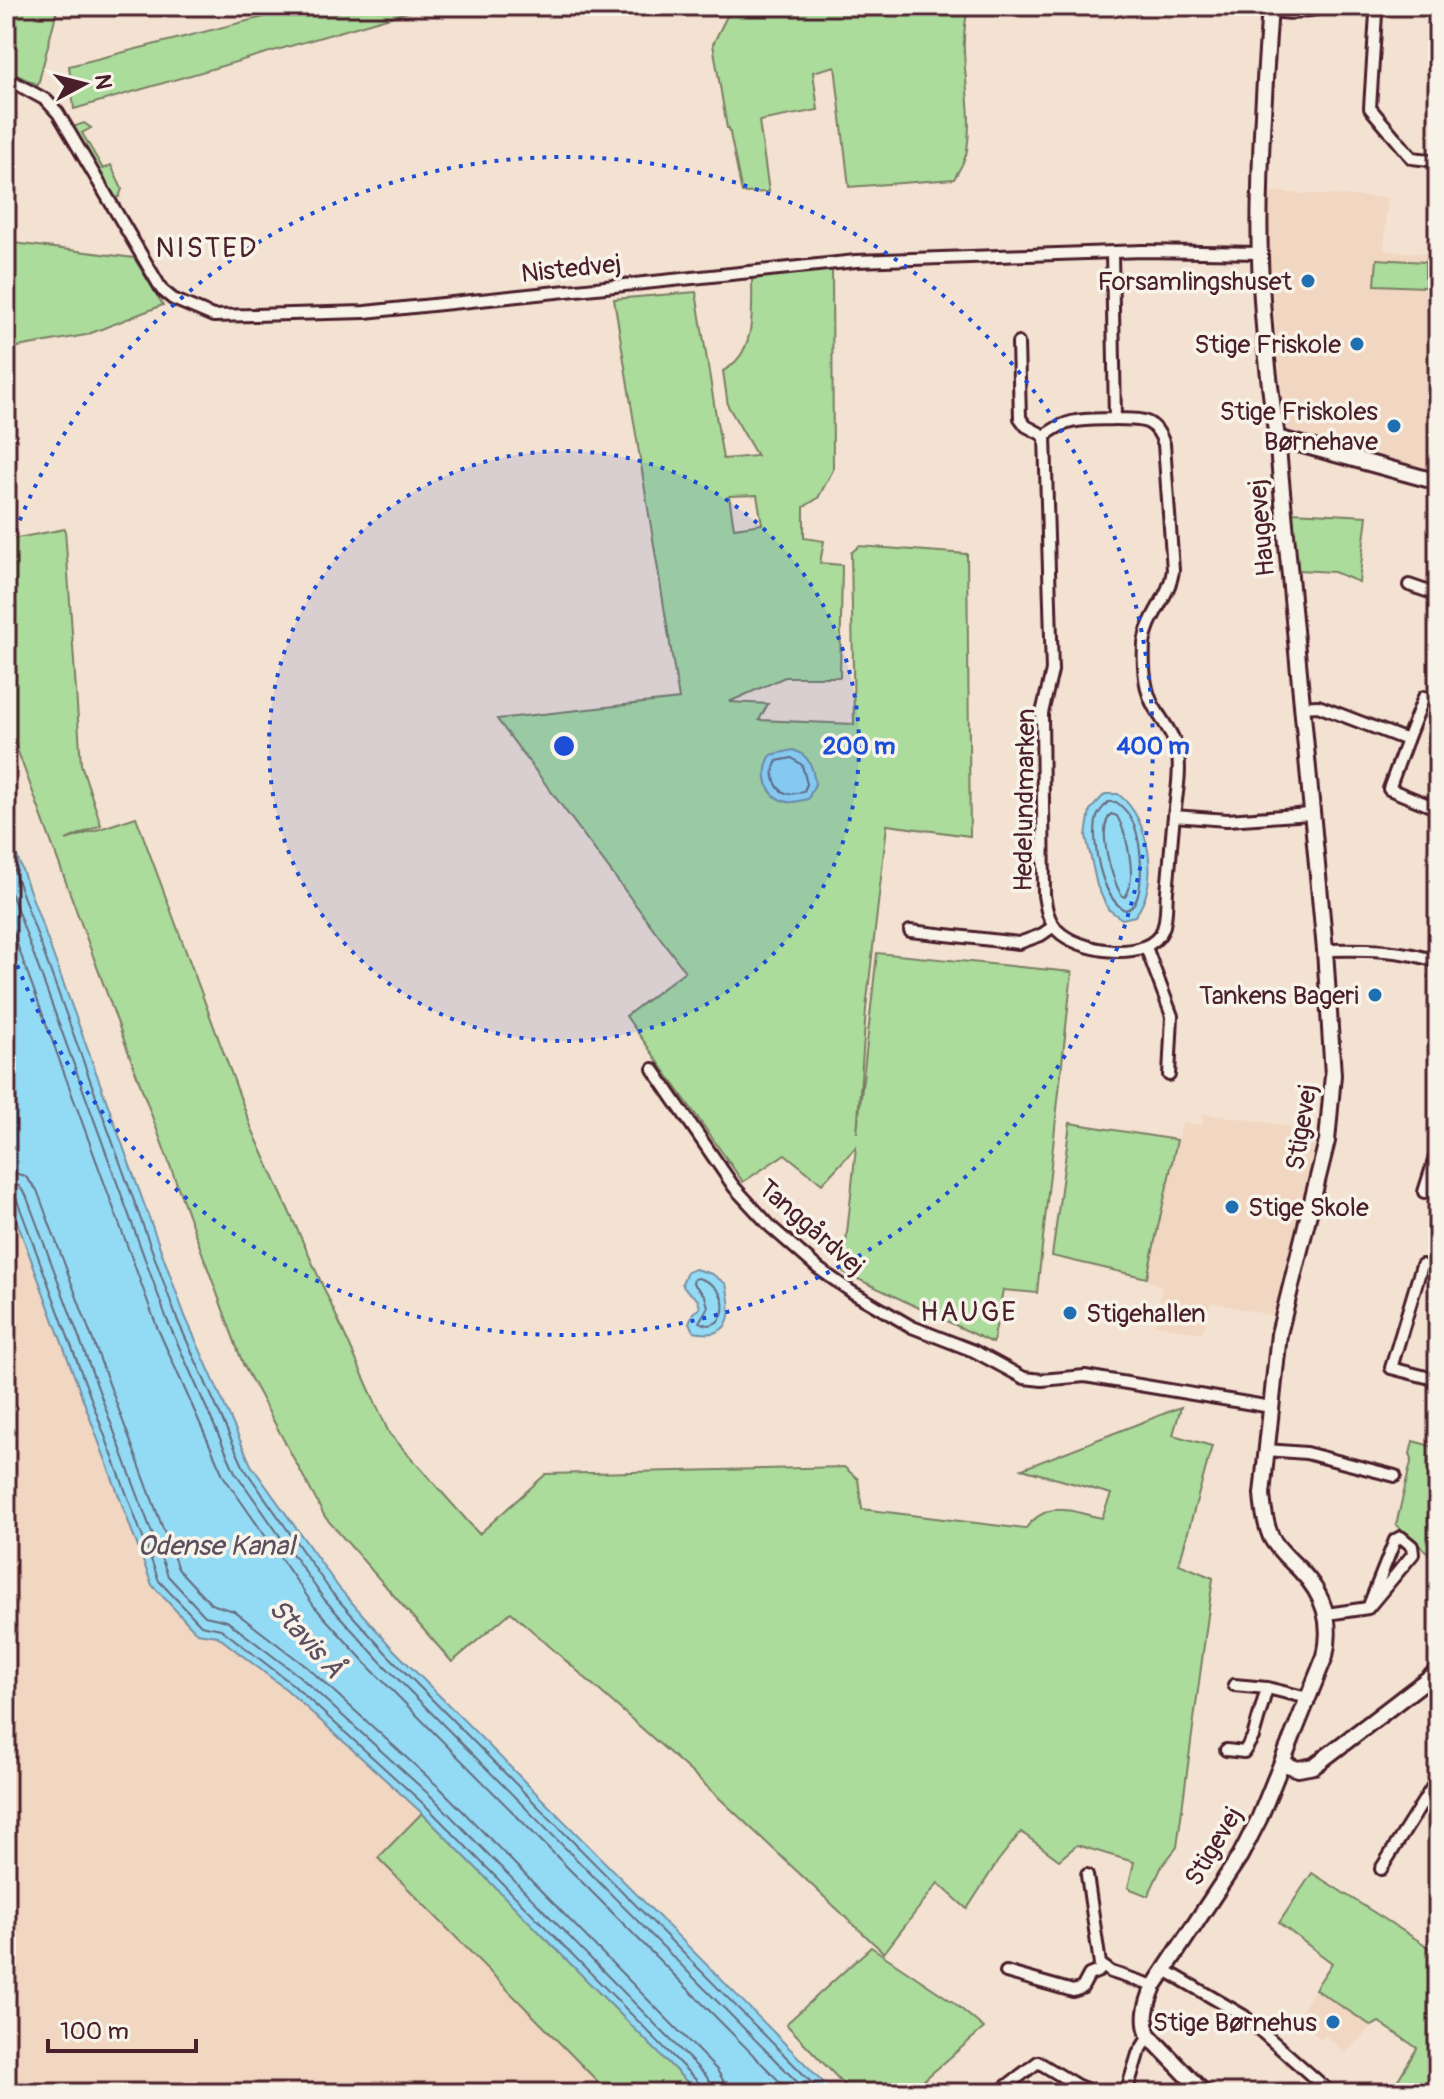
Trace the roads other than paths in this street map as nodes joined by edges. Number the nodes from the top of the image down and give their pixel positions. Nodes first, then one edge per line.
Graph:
1 (1332, 6) edge
2 (1374, 6) edge
3 (1270, 9) edge
4 (6, 78) edge
5 (1438, 161) edge
6 (1112, 253) junction
7 (1260, 253) junction
8 (1018, 343) dead end
9 (1115, 419) junction
10 (1045, 436) junction
11 (1277, 438) junction
12 (1438, 482) edge
13 (1409, 585) dead end
14 (1438, 595) edge
15 (1050, 625) junction
16 (1036, 626) dead end
17 (1438, 703) edge
18 (1301, 707) junction
19 (1407, 740) junction
20 (1438, 809) edge
21 (1311, 814) junction
22 (1174, 816) junction
23 (1057, 929) junction
24 (910, 931) dead end
25 (1146, 947) junction
26 (1325, 950) junction
27 (1438, 962) edge
28 (653, 1069) dead end
29 (1169, 1075) dead end
30 (1438, 1148) edge
31 (1424, 1192) dead end
32 (1422, 1265) dead end
33 (1438, 1380) edge
34 (1271, 1407) junction
35 (1266, 1450) junction
36 (1395, 1476) dead end
37 (1368, 1608) junction
38 (1327, 1614) junction
39 (1438, 1671) edge
40 (1234, 1685) dead end
41 (1267, 1688) junction
42 (1308, 1698) junction
43 (1226, 1750) dead end
44 (1282, 1763) junction
45 (1438, 1778) edge
46 (1381, 1869) dead end
47 (1087, 1875) dead end
48 (1100, 1964) junction
49 (1165, 1970) junction
50 (1006, 1972) dead end
51 (1154, 1986) junction
52 (1149, 2036) junction
53 (1004, 2088) dead end
54 (1096, 2093) edge
55 (1126, 2093) edge
56 (1204, 2093) edge
57 (1331, 2093) edge

1 - 3 street
2 - 5 street
3 - 7 street, Haugevej
4 - 6 street, Nistedvej
6 - 7 street, Nistedvej
6 - 9 street
7 - 11 street, Haugevej
8 - 10 street
9 - 10 street
9 - 22 street
10 - 15 street, Hedelundmarken
11 - 12 street
11 - 18 street, Haugevej
13 - 14 street
15 - 16 street
15 - 23 street, Hedelundmarken
17 - 19 street
18 - 19 street
18 - 21 street, Haugevej
19 - 20 street
21 - 22 street
21 - 26 street, Haugevej
22 - 25 street
23 - 24 street, Hedelundmarken
23 - 25 street
25 - 29 street
26 - 27 street
26 - 34 street, Stigevej
28 - 34 street, Tanggårdvej
30 - 31 street
32 - 33 street
34 - 35 street, Stigevej
35 - 36 street
35 - 38 street, Stigevej
37 - 37 street
37 - 38 street
38 - 42 street, Stigevej
39 - 44 street
40 - 41 street
41 - 42 street
41 - 43 street
42 - 44 street, Stigevej
44 - 49 street, Stigevej
45 - 46 street
47 - 48 street
48 - 50 street
48 - 51 street
49 - 51 street, Stigevej
49 - 57 street
51 - 52 street, Stigevej
52 - 55 street, Stigevej
52 - 56 street
53 - 54 street

